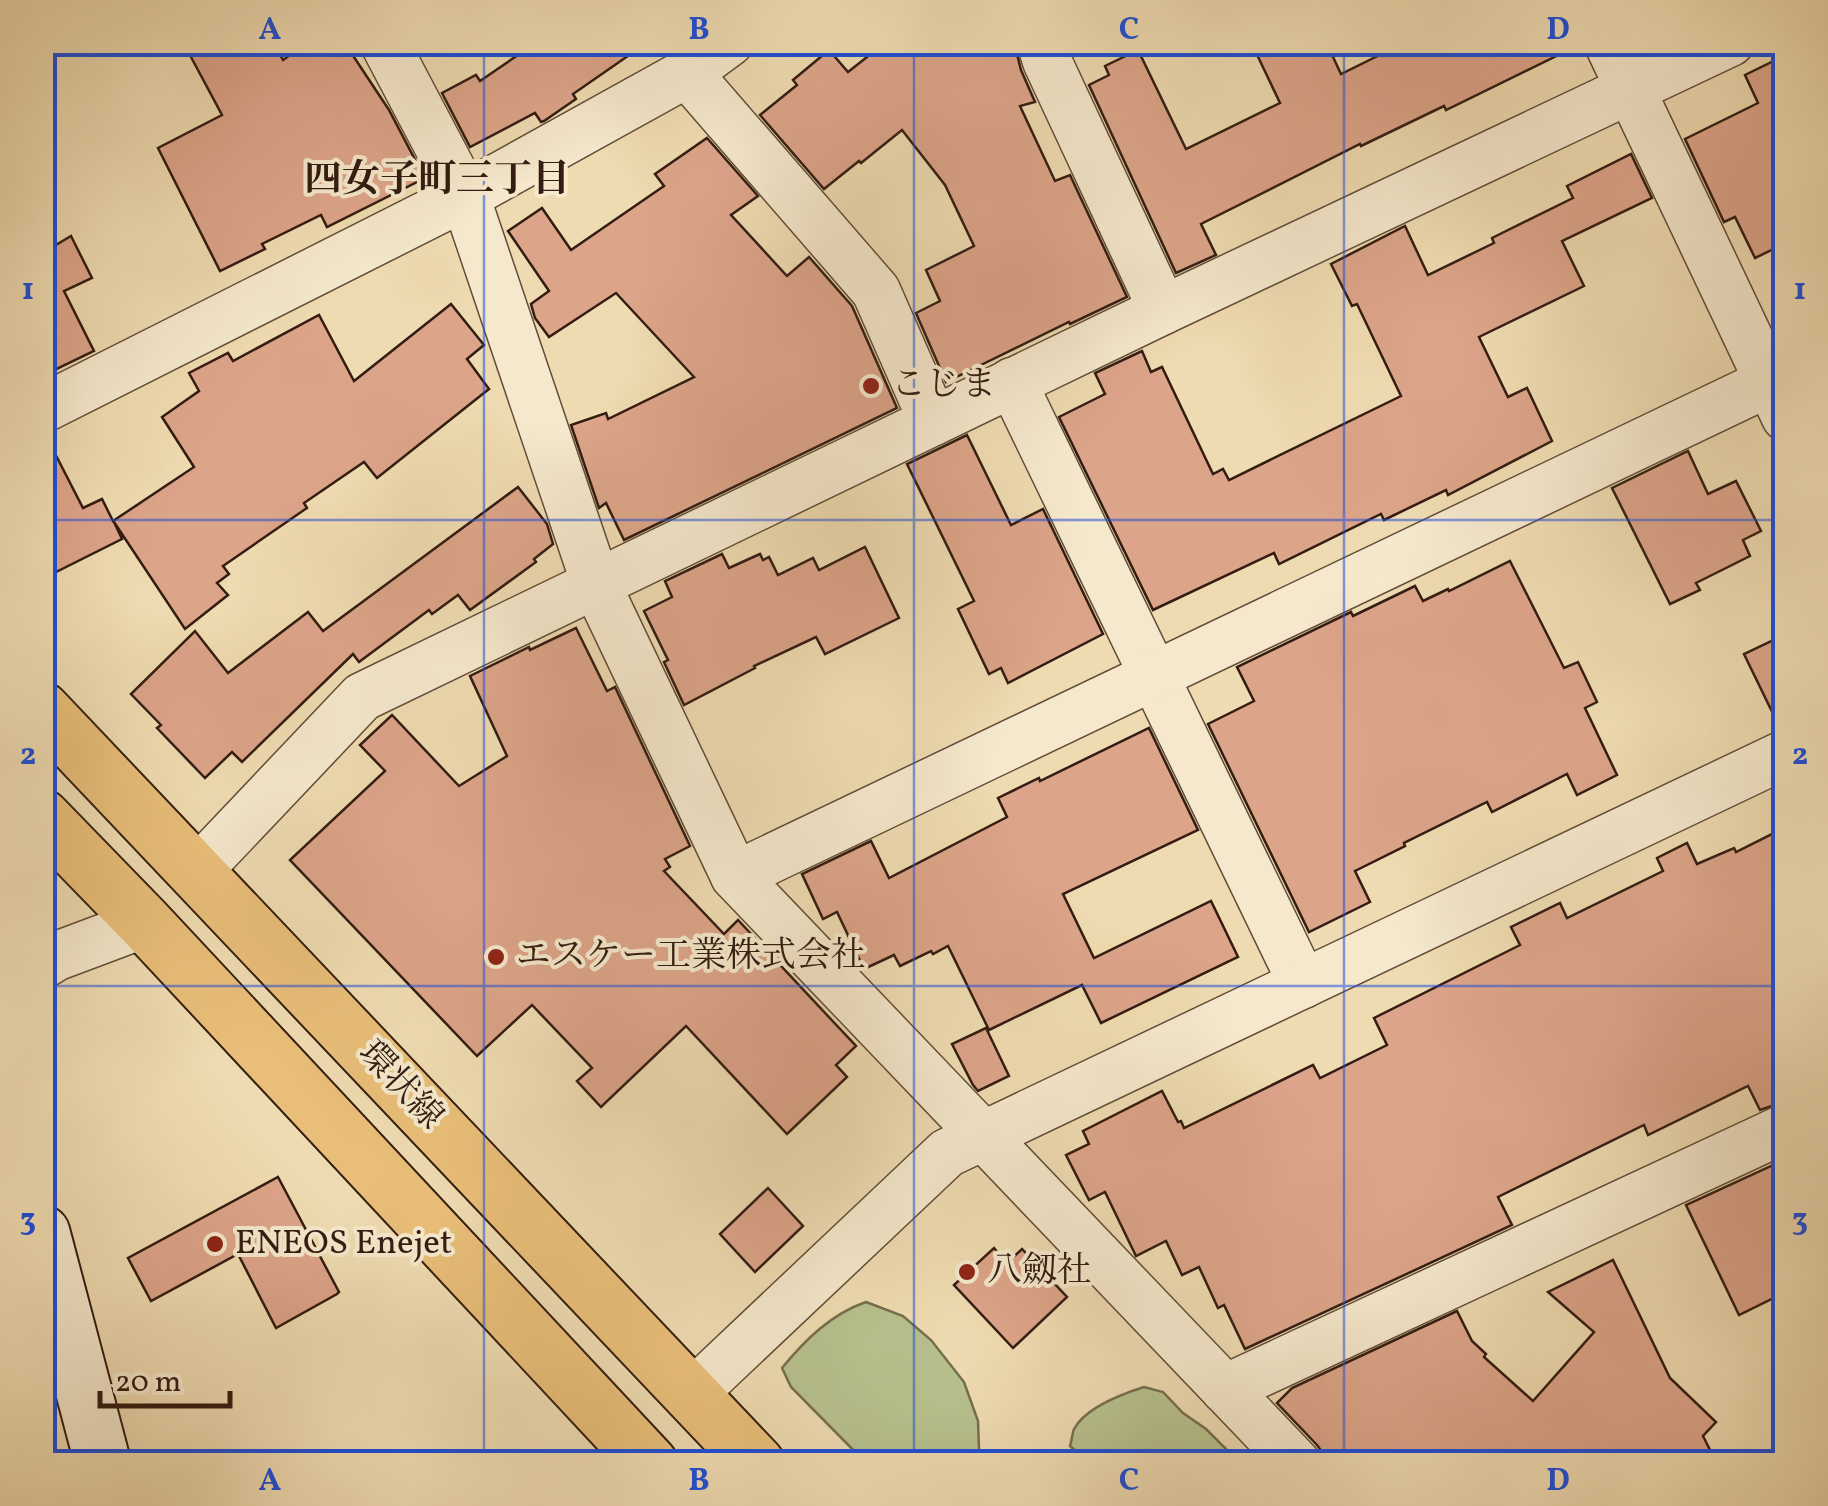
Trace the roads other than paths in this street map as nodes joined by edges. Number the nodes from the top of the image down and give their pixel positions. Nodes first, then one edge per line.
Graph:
1 (384, 42) edge
2 (729, 42) edge
3 (1608, 42) edge
4 (1730, 42) edge
5 (1052, 49) edge
6 (687, 74) junction
7 (1630, 90) junction
8 (466, 196) junction
9 (1162, 310) junction
10 (1012, 382) junction
11 (1780, 391) edge
12 (42, 408) edge
13 (933, 420) junction
14 (596, 584) junction
15 (1152, 676) junction
16 (42, 710) edge
17 (1786, 754) edge
18 (42, 818) edge
19 (197, 871) junction
20 (735, 876) junction
21 (145, 923) junction
22 (42, 965) edge
23 (1303, 984) junction
24 (1786, 1128) edge
25 (985, 1135) junction
26 (42, 1233) edge
27 (1225, 1389) junction
28 (692, 1394) junction
29 (635, 1458) edge
30 (102, 1464) edge
31 (757, 1464) edge
32 (1297, 1464) edge

1 - 8 street
2 - 6 street
3 - 7 street
4 - 7 street
5 - 9 street
6 - 8 street
6 - 13 street
7 - 9 street
7 - 11 street
8 - 12 street
8 - 14 street
9 - 10 street
10 - 13 street
10 - 15 street
11 - 15 street
13 - 14 street
14 - 19 street
14 - 20 street
15 - 20 street
15 - 23 street
16 - 19 main road, 環状線
17 - 23 street
18 - 21 main road
19 - 28 main road, 環状線
20 - 25 street
21 - 22 street
21 - 29 main road
23 - 25 street
24 - 27 street
25 - 27 street
25 - 28 street
26 - 30 street
27 - 32 street
28 - 31 main road, 環状線

